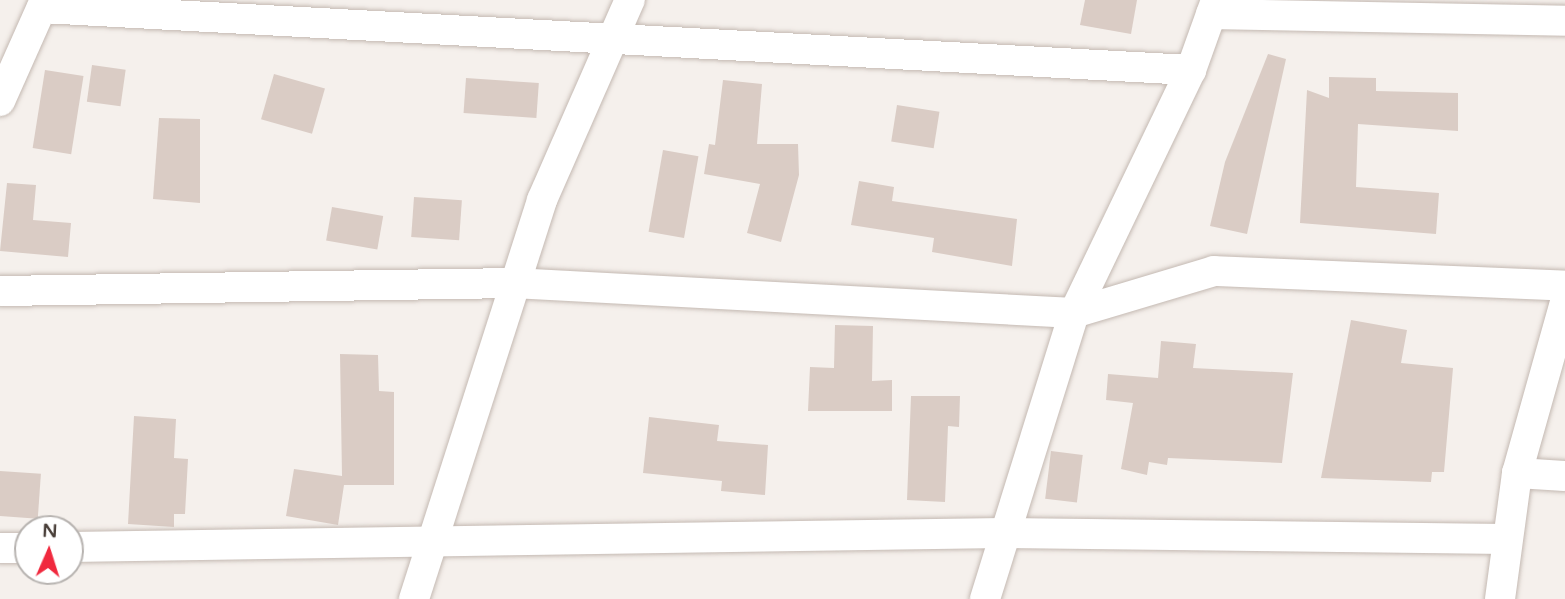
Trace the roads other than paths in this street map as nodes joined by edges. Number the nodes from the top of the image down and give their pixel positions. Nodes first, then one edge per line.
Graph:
1 (629, 0) edge
2 (44, 4) edge
3 (1213, 7) edge
4 (1565, 21) edge
5 (615, 38) junction
6 (10, 47) edge
7 (1191, 70) junction
8 (0, 102) edge
9 (513, 283) junction
10 (1565, 286) edge
11 (0, 291) edge
12 (1565, 302) edge
13 (1074, 313) junction
14 (1517, 473) junction
15 (1565, 476) edge
16 (1003, 533) junction
17 (1506, 539) junction
18 (435, 544) junction
19 (84, 547) edge
20 (414, 599) edge
21 (985, 599) edge
22 (1500, 599) edge

1 - 5 street
2 - 5 street
2 - 6 street
3 - 4 street
3 - 7 street
5 - 7 street
5 - 9 street
6 - 8 street
7 - 13 street
9 - 11 street
9 - 13 street
9 - 18 street
10 - 13 street
12 - 14 street
13 - 16 street
14 - 15 street
14 - 17 street
16 - 17 street
16 - 18 street
16 - 21 street
17 - 22 street
18 - 19 street
18 - 20 street

